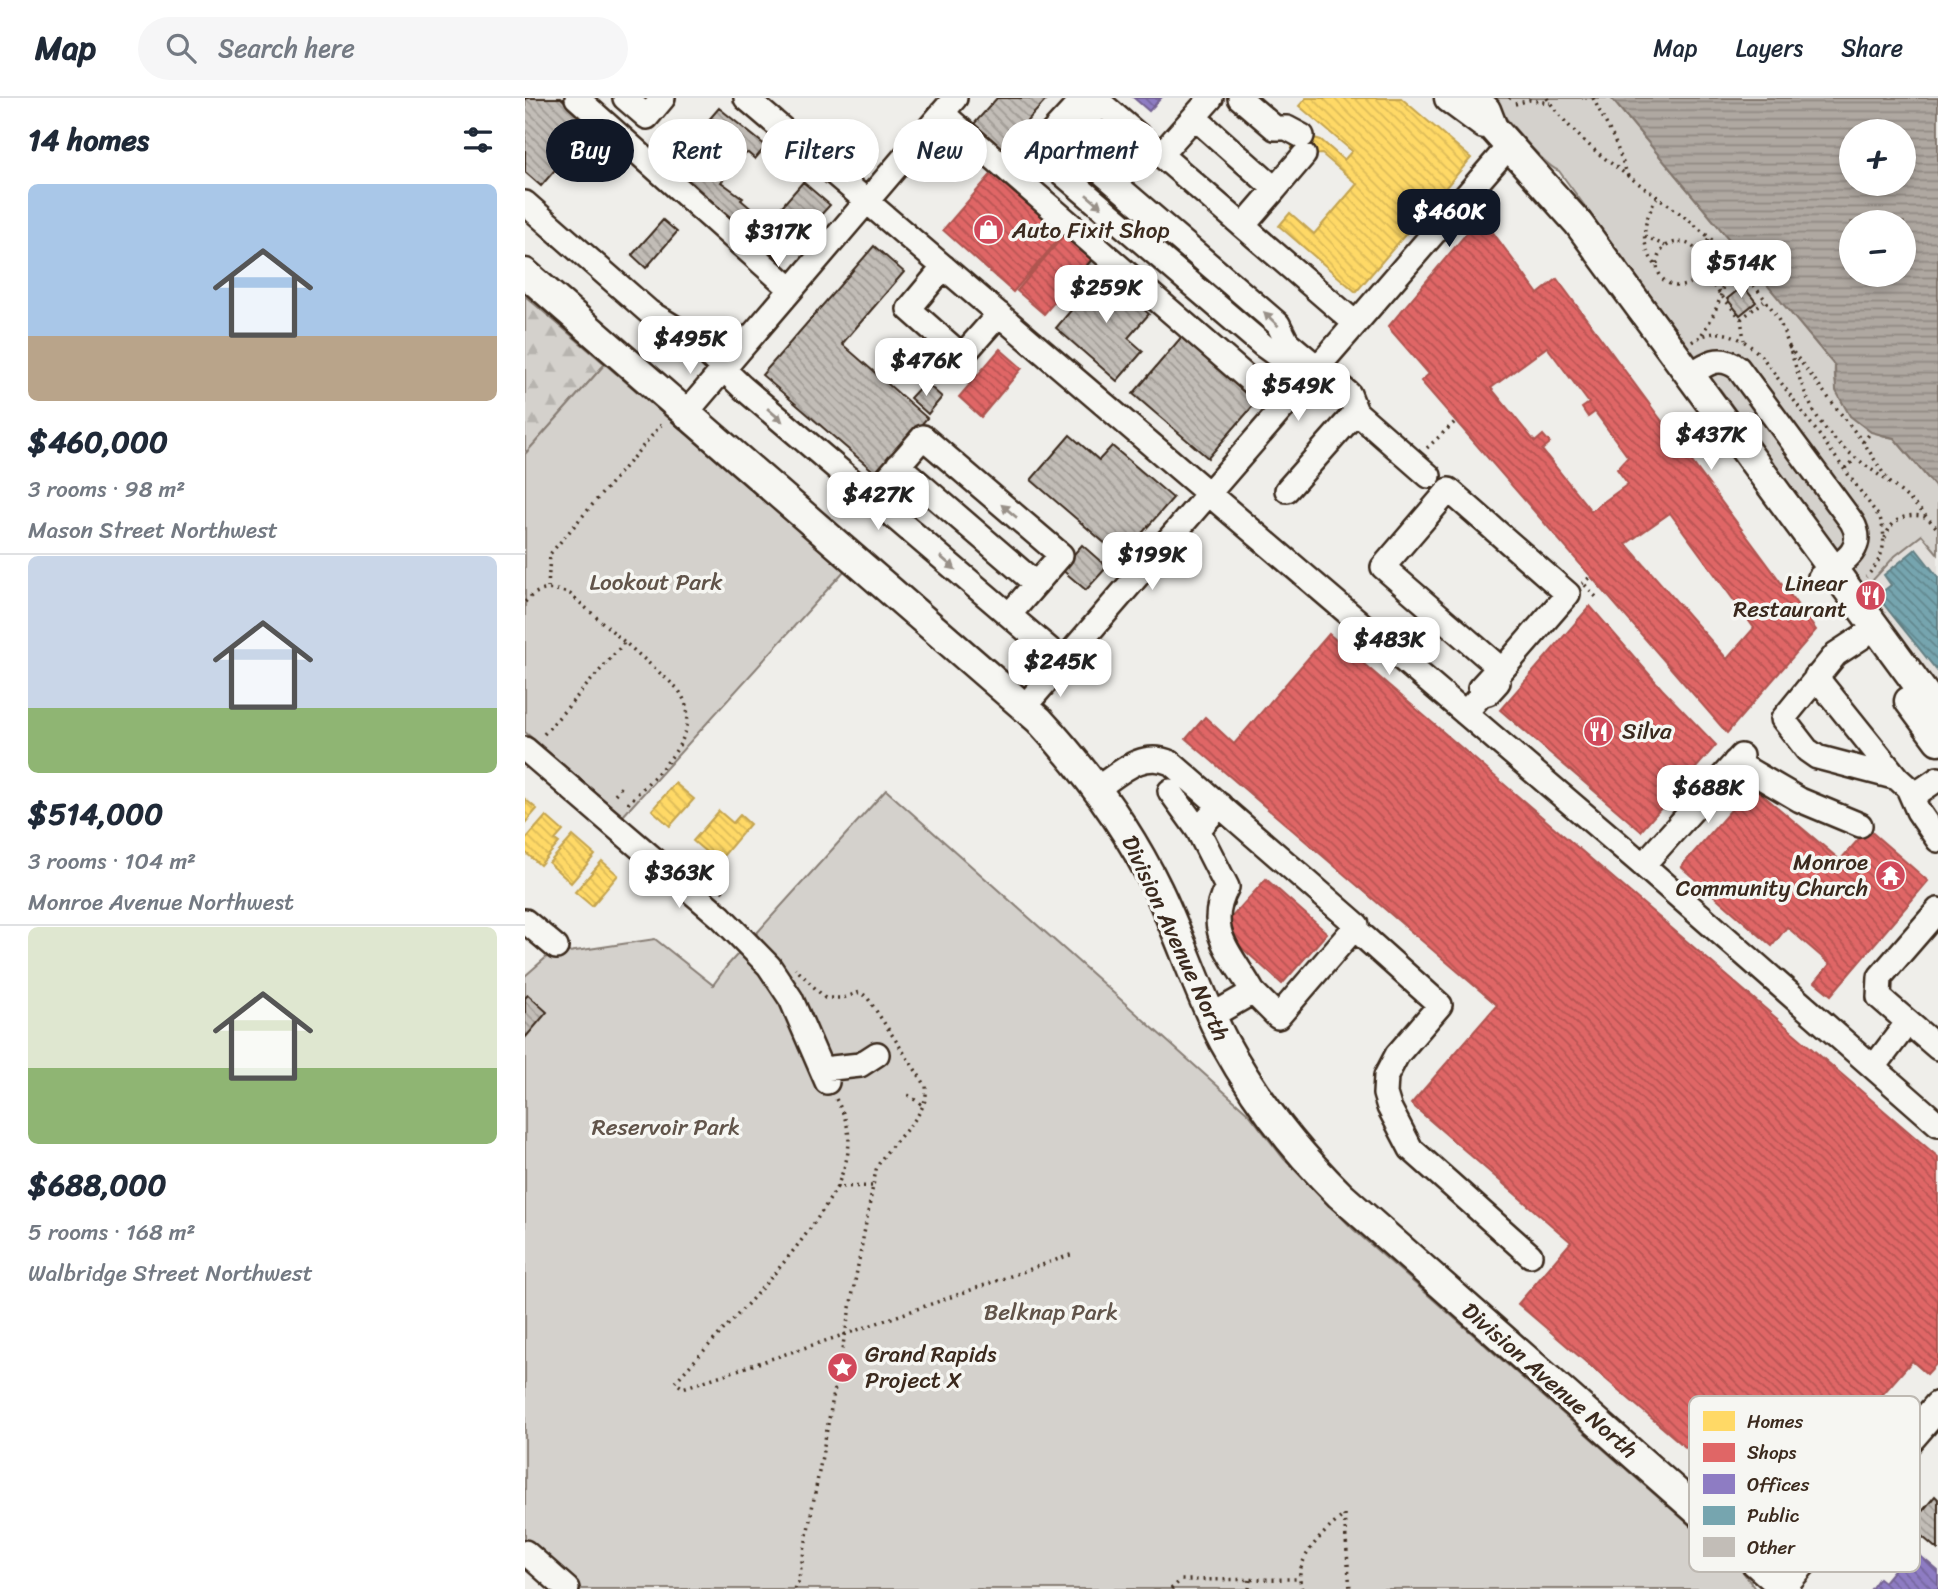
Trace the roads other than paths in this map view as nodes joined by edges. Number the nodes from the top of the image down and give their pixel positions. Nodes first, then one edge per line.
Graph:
1 (577, 98) edge
2 (625, 98) edge
3 (663, 98) edge
4 (746, 98) edge
5 (1210, 98) edge
6 (1240, 98) edge
7 (1449, 98) edge
8 (1473, 98) edge
9 (1094, 100) edge
10 (948, 105) edge
11 (1194, 117) junction
12 (1117, 119) edge
13 (1502, 137) junction
14 (1162, 154) edge
15 (1162, 156) edge
16 (1275, 189) junction
17 (866, 200) junction
18 (525, 204) edge
19 (1243, 226) junction
20 (944, 267) junction
21 (525, 273) edge
22 (790, 289) junction
23 (1621, 295) junction
24 (999, 314) junction
25 (1355, 323) junction
26 (726, 368) junction
27 (1312, 373) junction
28 (1690, 375) junction
29 (1282, 408) junction
30 (1355, 410) junction
31 (686, 413) junction
32 (898, 466) junction
33 (1421, 468) road end
34 (1287, 490) dead end
35 (1207, 494) junction
36 (871, 497) junction
37 (1826, 573) junction
38 (1036, 584) junction
39 (1010, 615) junction
40 (1862, 636) junction
41 (1064, 662) junction
42 (1500, 673) junction
43 (1816, 677) junction
44 (1898, 686) junction
45 (1024, 707) junction
46 (1937, 708) edge
47 (1465, 713) junction
48 (1938, 740) edge
49 (525, 749) edge
50 (1897, 778) junction
51 (1938, 779) edge
52 (1098, 788) junction
53 (1170, 791) dead end
54 (1913, 796) junction
55 (1220, 805) junction
56 (1860, 825) dead end
57 (1198, 830) junction
58 (1938, 841) edge
59 (1643, 865) junction
60 (1938, 909) edge
61 (525, 921) edge
62 (1354, 928) junction
63 (556, 947) dead end
64 (1253, 992) junction
65 (1211, 1016) junction
66 (1908, 1023) junction
67 (1938, 1048) edge
68 (877, 1054) dead end
69 (1874, 1067) junction
70 (1938, 1124) edge
71 (1530, 1255) dead end
72 (1937, 1411) edge
73 (1920, 1431) edge
74 (1689, 1505) edge
75 (525, 1552) edge
76 (1765, 1572) edge
77 (1797, 1572) edge
78 (1783, 1588) edge
79 (567, 1589) edge

1 - 22 street
2 - 3 street
4 - 17 street
5 - 11 street
6 - 16 street
7 - 13 main road
8 - 13 main road
9 - 12 street
9 - 27 street
10 - 17 street
10 - 29 street
11 - 14 street
11 - 16 street
13 - 23 main road
13 - 25 street
15 - 19 street
16 - 19 street
17 - 20 street
17 - 22 street
18 - 26 street
19 - 25 street
20 - 24 street
20 - 24 street
21 - 31 main road, Division Avenue North
22 - 26 street
23 - 28 main road
23 - 37 main road
24 - 35 street
25 - 27 street
26 - 31 street
26 -> 36 street
27 - 29 street
27 - 30 street
28 - 37 main road
28 - 37 street
29 - 35 street
30 - 33 street
30 - 34 street
31 - 45 main road, Division Avenue North
32 - 36 street
32 - 38 street
38 -> 32 street
35 - 41 street
35 - 47 street
36 -> 39 street
37 - 40 main road
37 - 46 main road
38 - 39 street
39 - 41 street
40 - 43 street
40 - 44 main road
41 - 45 street
42 - 42 street
42 - 47 street
43 - 50 street
43 - 50 street
44 - 46 street
44 - 48 main road
45 - 52 main road, Division Avenue North
47 - 59 street
49 - 68 street
50 - 54 street
51 - 54 street
52 - 55 street
52 - 65 main road, Division Avenue North
53 - 57 street
54 - 58 street
55 - 57 street
55 - 62 street
56 - 59 street
57 - 64 street
59 - 69 street
60 - 66 street
61 - 63 street
62 - 64 street
62 - 71 street
64 - 65 street
65 - 74 main road, Division Avenue North
66 - 67 street
66 - 69 street
69 - 70 street
72 - 73 main road
75 - 79 street
76 - 78 main road, Division Avenue North
77 - 78 main road

